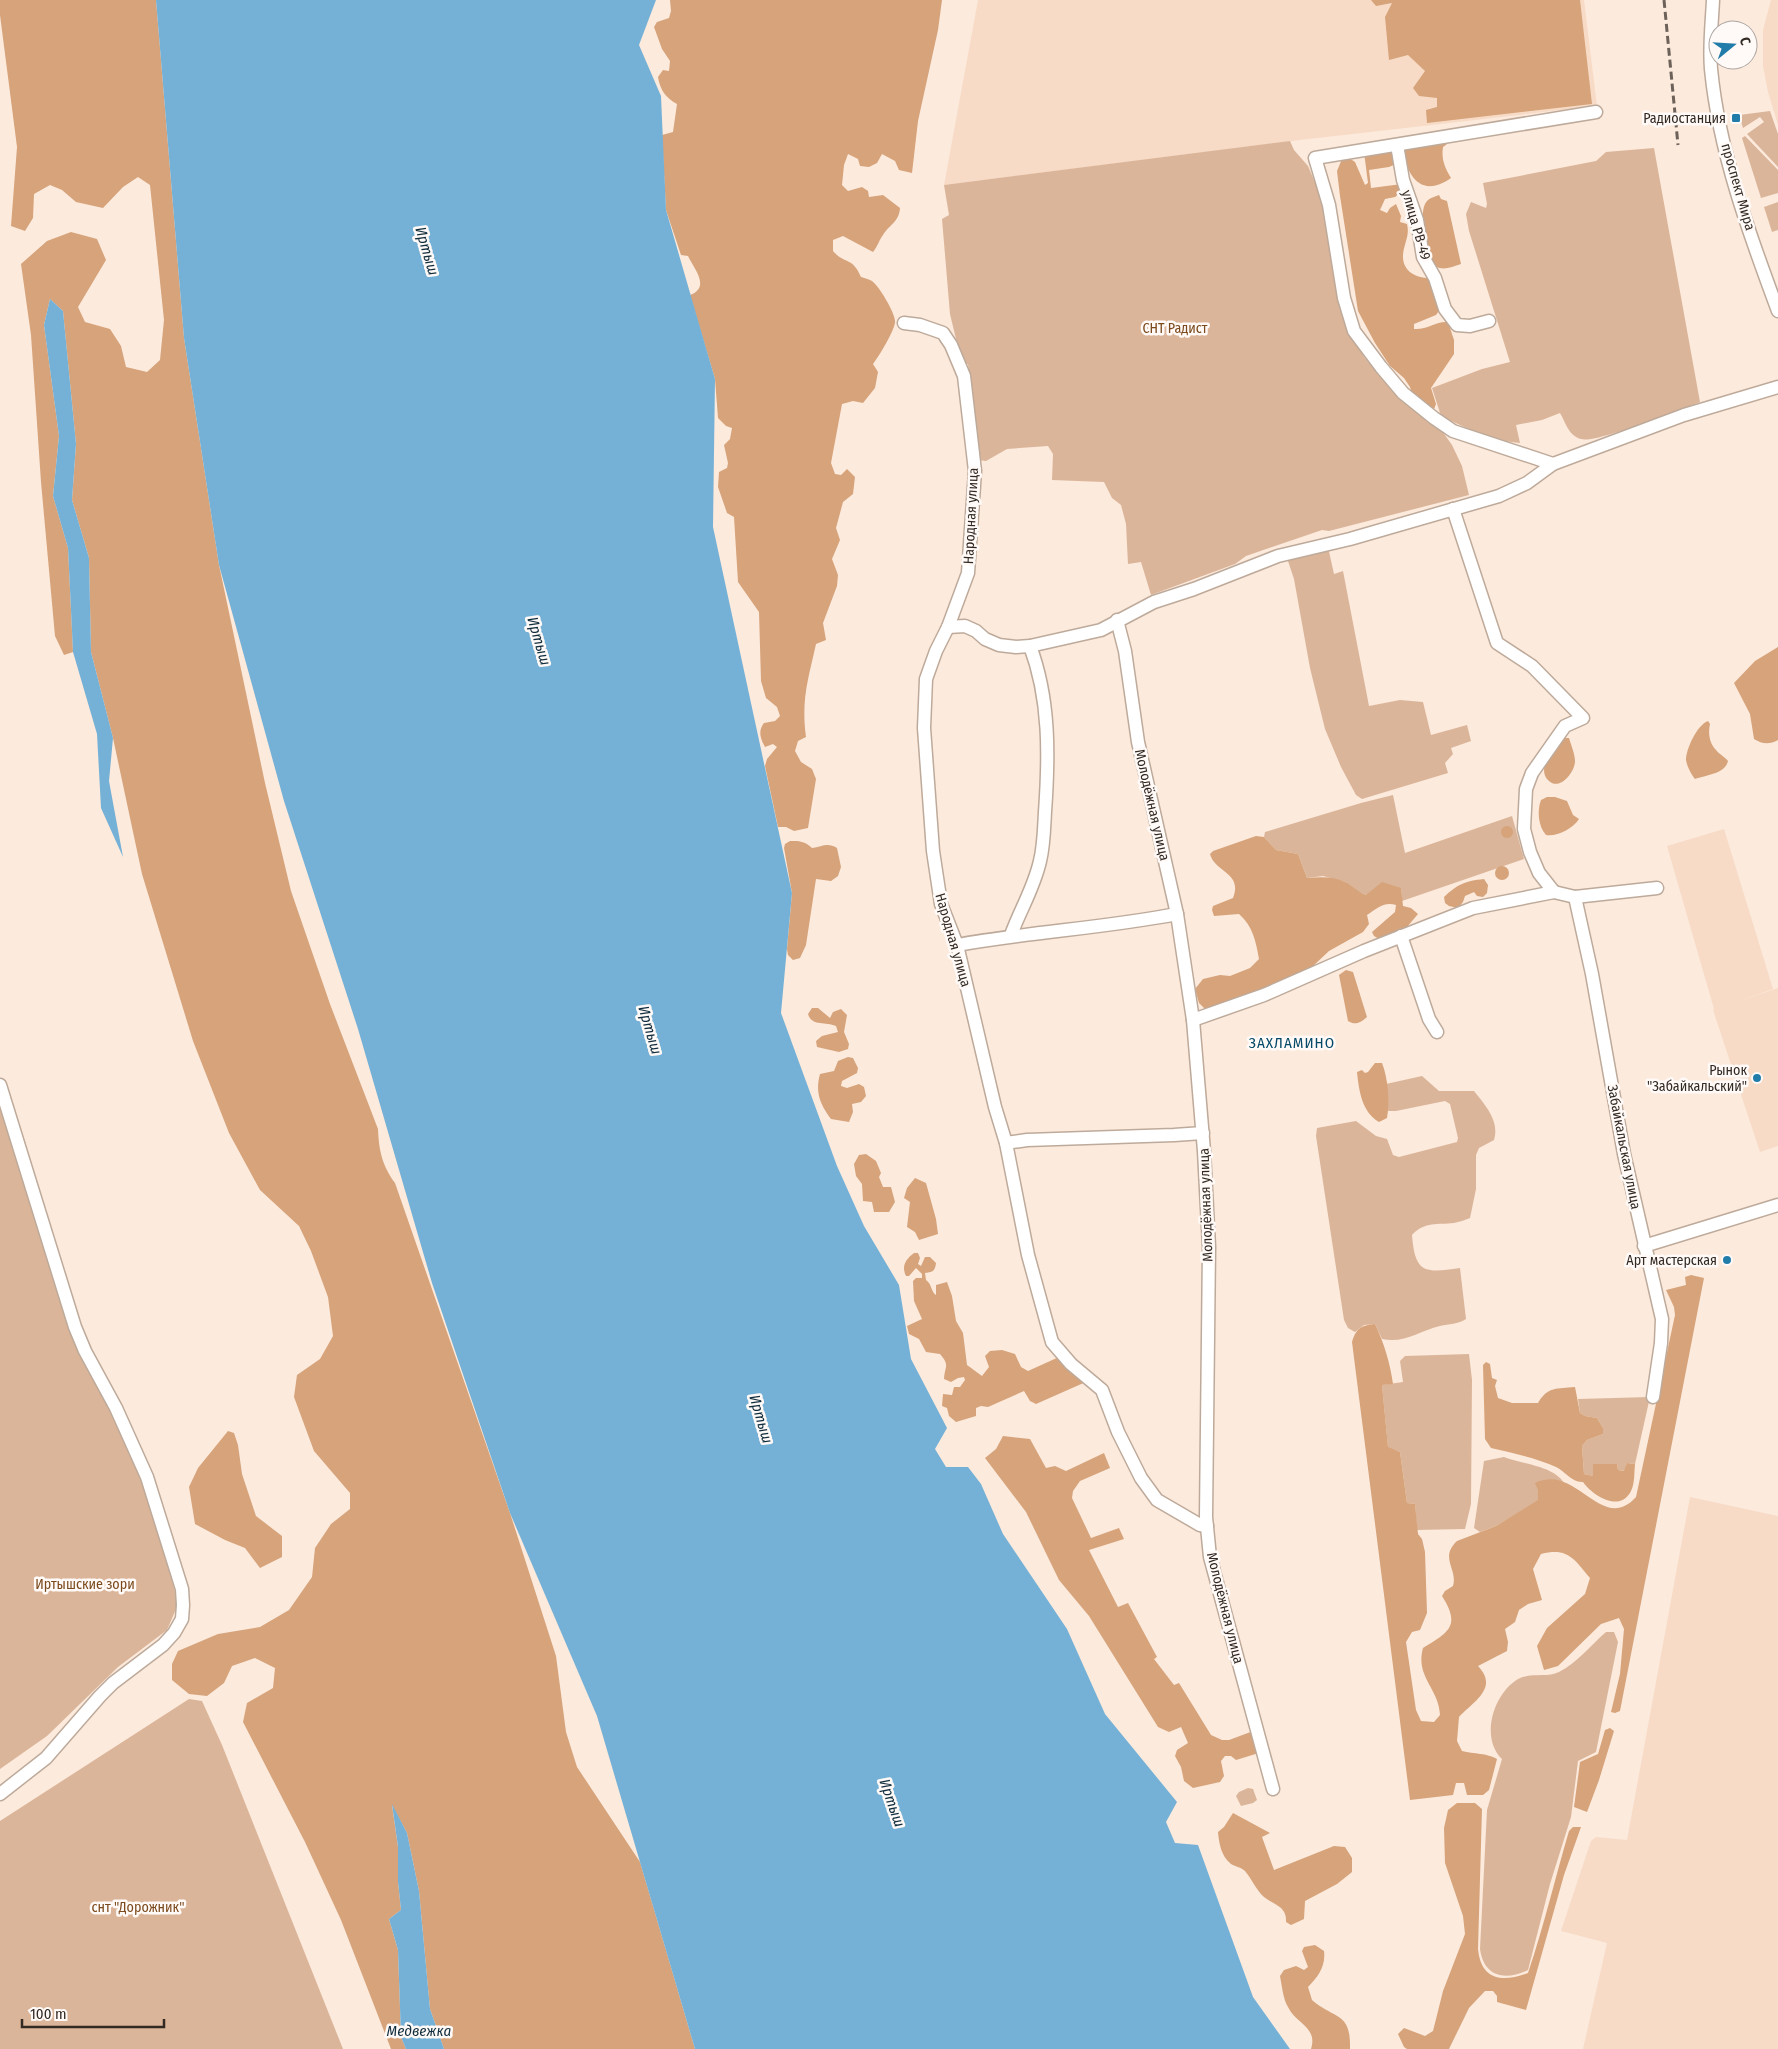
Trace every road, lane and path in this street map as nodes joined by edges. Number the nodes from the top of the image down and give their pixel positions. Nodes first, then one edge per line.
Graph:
1 (1713, 0) edge
2 (1596, 112) dead end
3 (1397, 145) junction
4 (1778, 311) edge
5 (1489, 321) dead end
6 (904, 323) dead end
7 (1778, 387) edge
8 (1553, 464) junction
9 (1453, 509) junction
10 (1117, 620) junction
11 (948, 627) junction
12 (1030, 646) junction
13 (1657, 888) dead end
14 (1554, 892) junction
15 (1575, 897) junction
16 (1177, 914) junction
17 (1011, 935) junction
18 (1401, 936) junction
19 (957, 945) junction
20 (1193, 1020) junction
21 (1437, 1032) dead end
22 (0, 1085) edge
23 (1203, 1133) junction
24 (1006, 1143) junction
25 (1778, 1205) edge
26 (1644, 1246) junction
27 (1653, 1397) dead end
28 (1207, 1526) junction
29 (1273, 1789) dead end
30 (0, 1794) edge

1 - 4 street, проспект Мира
2 - 3 street
3 - 5 street, улица РВ-49
3 - 8 street
6 - 11 street, Народная улица
7 - 8 street
8 - 9 street
9 - 10 street
9 - 14 street
10 - 12 street
10 - 16 street, Молодёжная улица
11 - 12 street
11 - 19 street, Народная улица
12 - 17 street
13 - 15 street
14 - 15 street
14 - 18 street
15 - 26 street, Забайкальская улица
16 - 17 street
16 - 20 street, Молодёжная улица
17 - 19 street
18 - 20 street
18 - 21 street
19 - 24 street, Народная улица
20 - 23 street, Молодёжная улица
22 - 30 street
23 - 24 street
23 - 28 street, Молодёжная улица
24 - 28 street, Народная улица
25 - 26 street
26 - 27 street, Забайкальская улица
28 - 29 street, Молодёжная улица

